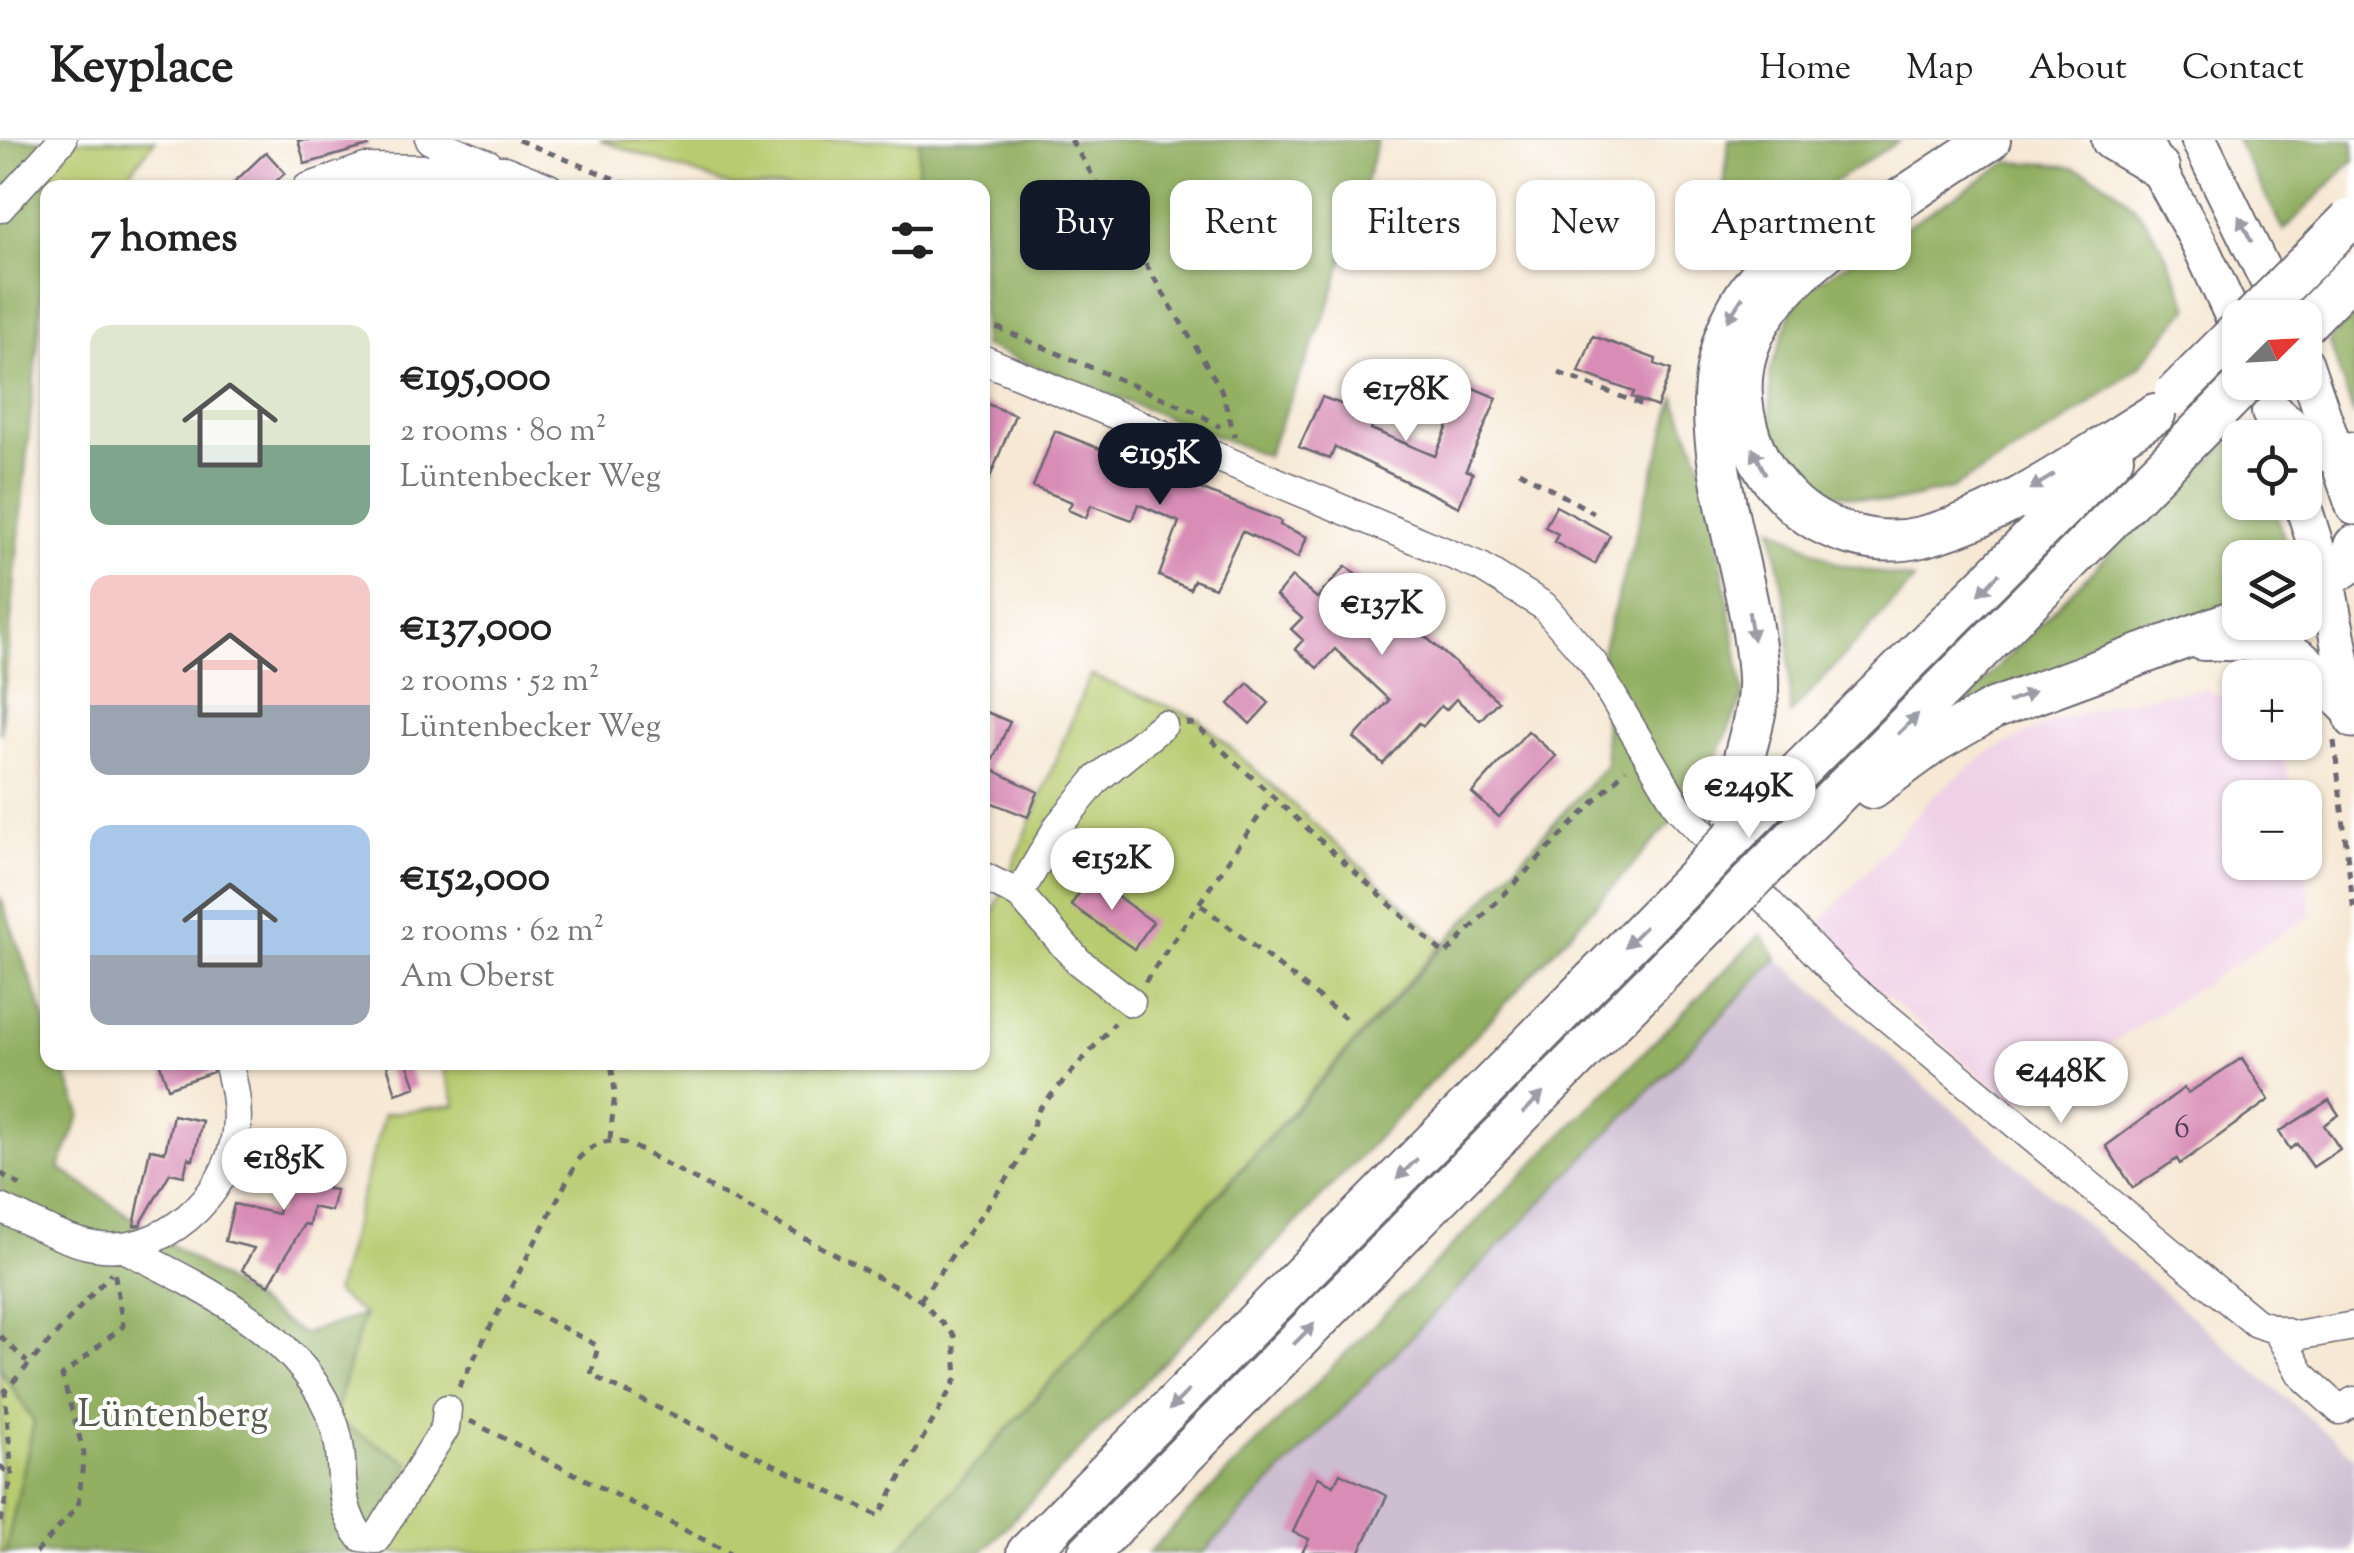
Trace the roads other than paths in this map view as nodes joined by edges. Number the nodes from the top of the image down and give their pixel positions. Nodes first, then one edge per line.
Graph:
1 (62, 140) edge
2 (430, 140) edge
3 (1946, 140) edge
4 (1990, 140) edge
5 (2112, 140) edge
6 (2199, 140) edge
7 (2150, 154) edge
8 (504, 170) junction
9 (330, 180) edge
10 (529, 180) edge
11 (0, 208) edge
12 (2351, 218) edge
13 (2354, 274) edge
14 (2224, 300) edge
15 (2270, 300) edge
16 (2277, 300) edge
17 (2322, 307) edge
18 (2222, 349) edge
19 (990, 362) edge
20 (2165, 404) junction
21 (2222, 435) edge
22 (2322, 463) edge
23 (2354, 507) edge
24 (2354, 546) edge
25 (2322, 584) edge
26 (2322, 614) edge
27 (2222, 624) edge
28 (2174, 640) junction
29 (2346, 720) edge
30 (1163, 725) dead end
31 (1734, 836) junction
32 (1765, 867) junction
33 (990, 880) edge
34 (1020, 894) junction
35 (1131, 1002) road end
36 (230, 1070) edge
37 (0, 1208) edge
38 (118, 1259) junction
39 (2354, 1326) edge
40 (2279, 1334) junction
41 (2354, 1401) edge
42 (447, 1409) road end
43 (1027, 1553) edge
44 (1088, 1553) edge

1 - 11 street
2 - 8 street
3 -> 31 highway
20 -> 4 highway
5 - 7 highway
16 -> 6 main road
7 - 14 main road
8 - 9 street
8 - 10 street
12 - 15 highway, bridge
13 - 17 highway, bridge
18 - 20 highway, bridge
19 - 40 street
20 -> 31 highway
32 -> 21 highway, bridge
22 - 23 main road
24 - 25 highway
26 - 29 main road
27 - 28 highway
28 - 29 highway
32 -> 28 highway
30 - 34 street
31 -> 43 highway, bridge
44 -> 32 highway, bridge
33 - 34 street
34 - 35 street
36 - 38 street
37 - 38 street
38 - 42 street
39 - 40 street
40 - 41 street

